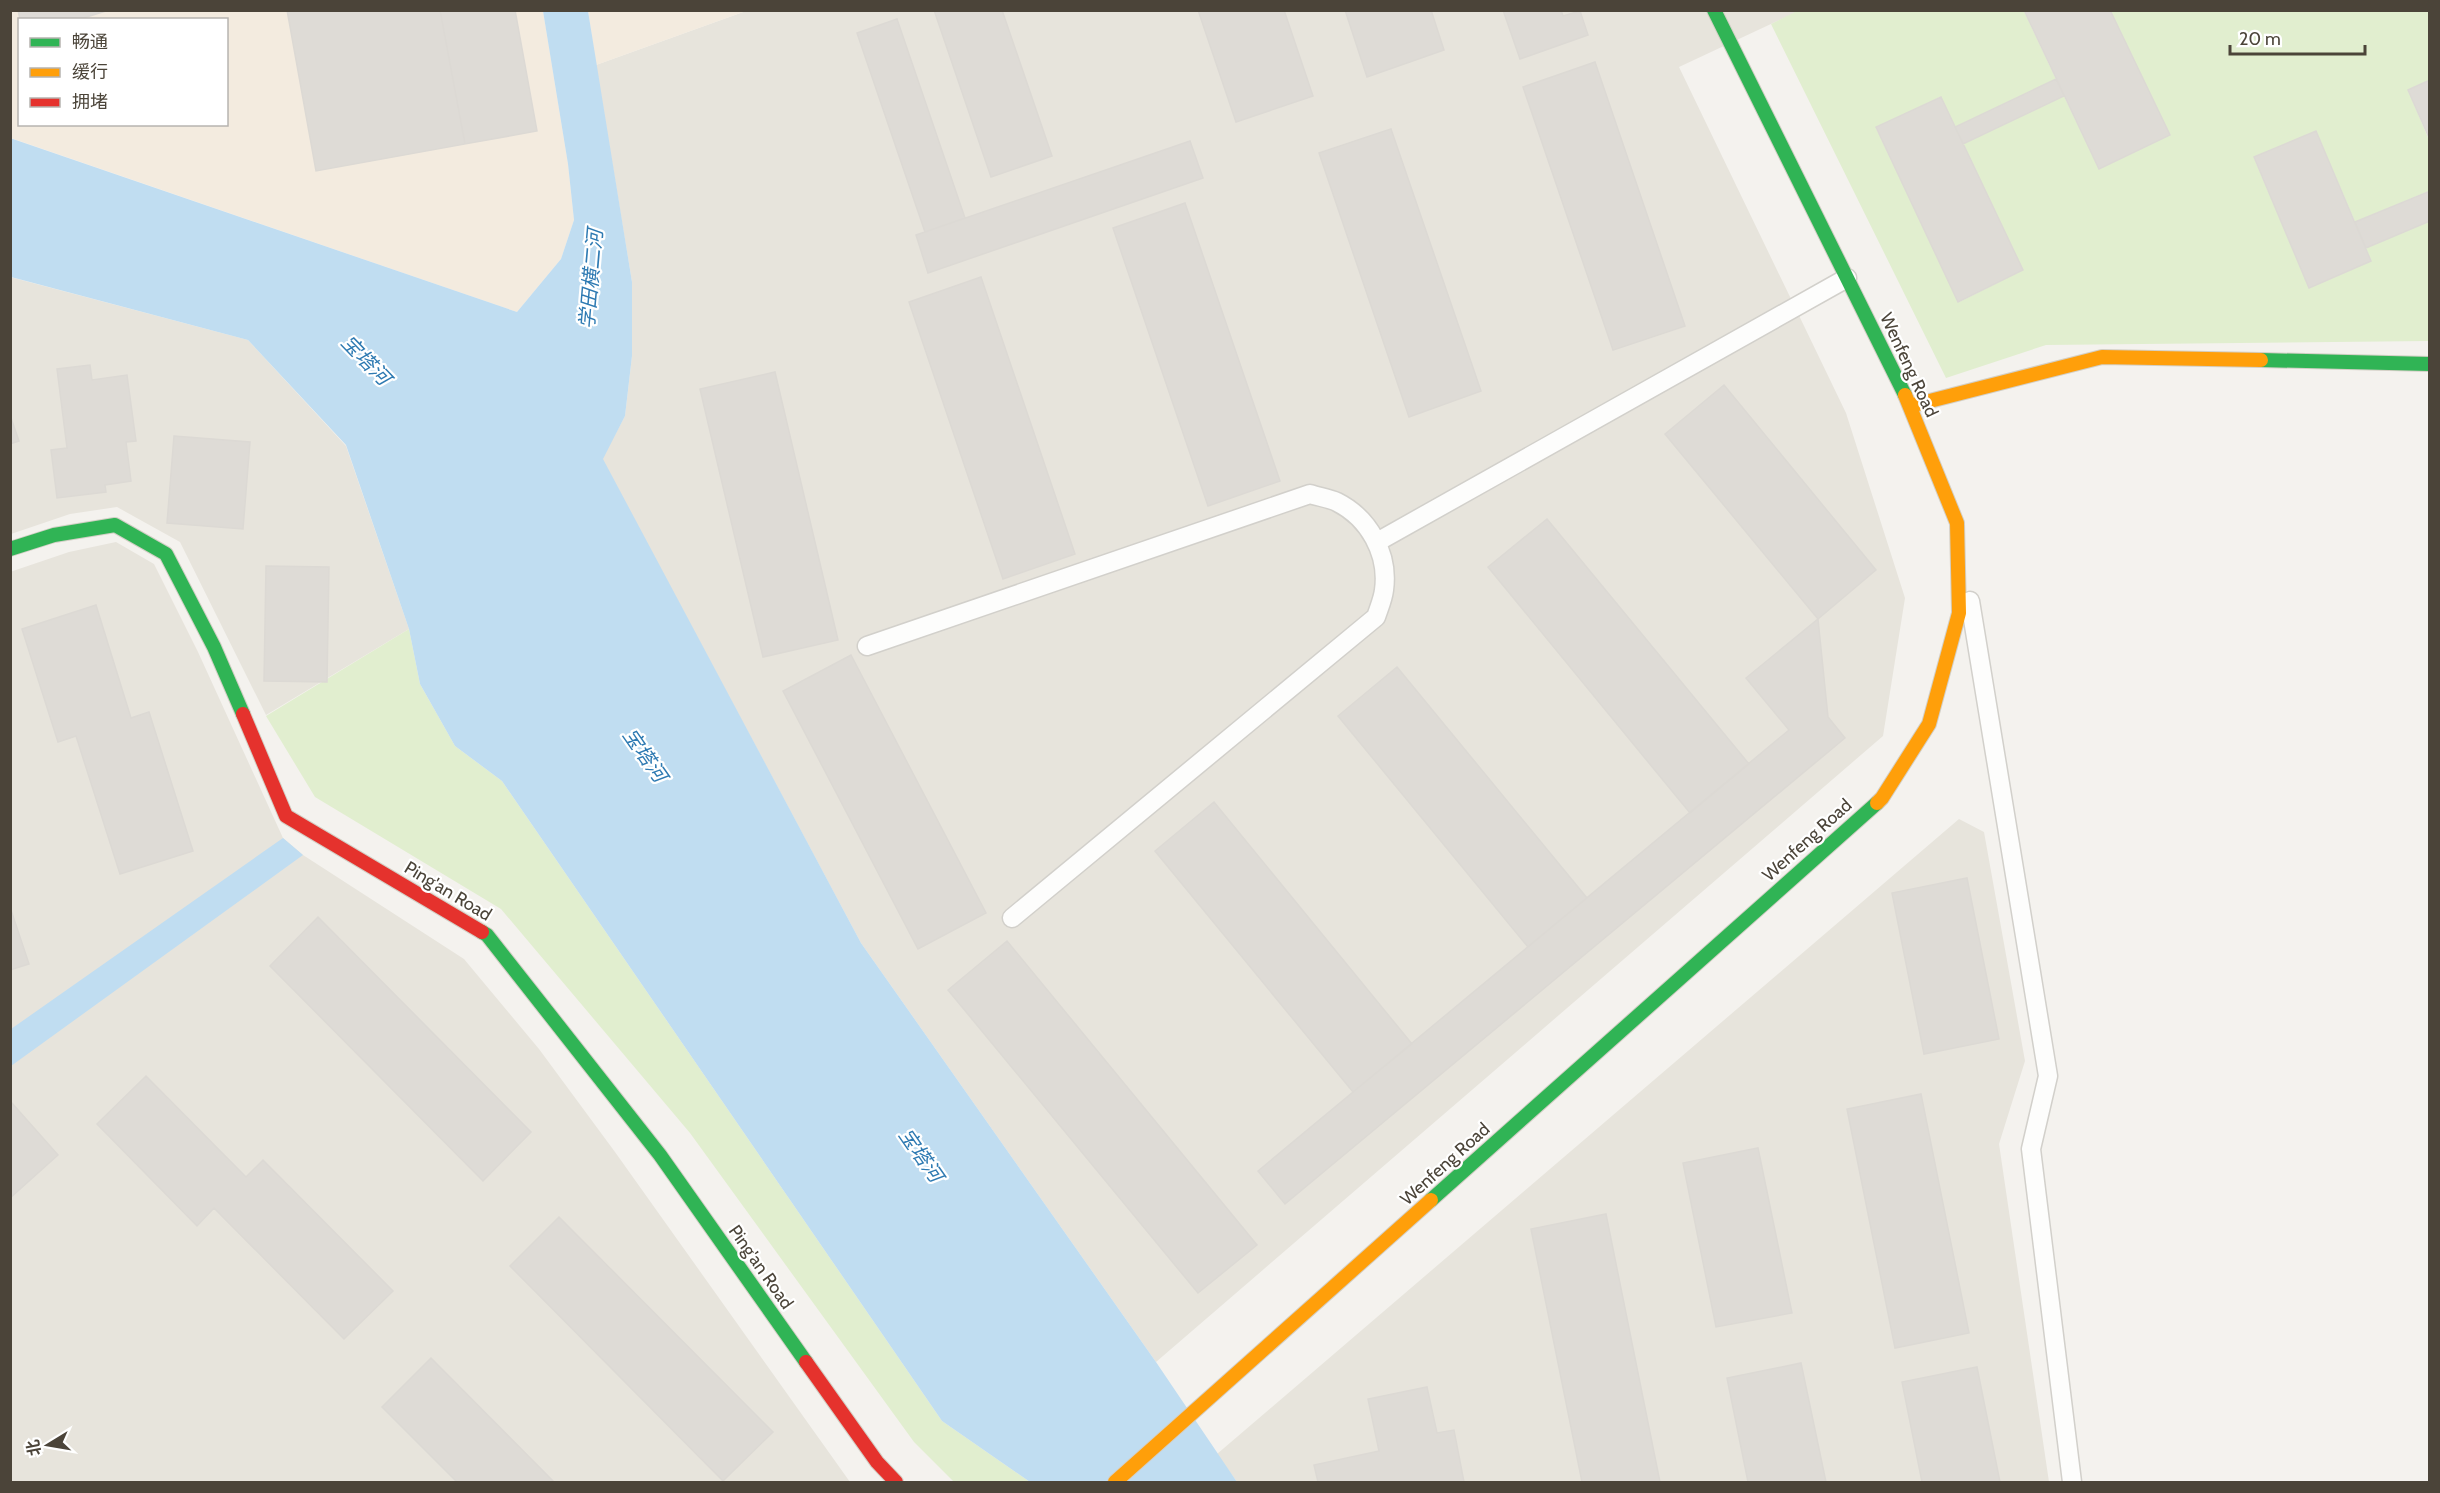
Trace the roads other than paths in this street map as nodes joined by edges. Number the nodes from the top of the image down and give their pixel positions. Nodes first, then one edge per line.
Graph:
1 (1714, 10) edge
2 (1847, 278) junction
3 (2430, 364) edge
4 (1910, 406) junction
5 (1957, 523) junction
6 (1377, 543) junction
7 (10, 549) edge
8 (867, 646) dead end
9 (1012, 918) dead end
10 (897, 1482) edge
11 (1115, 1482) edge
12 (2072, 1482) edge

1 - 2 street, Wenfeng Road
2 - 4 street, Wenfeng Road
2 - 6 lane
3 - 4 street
4 - 5 street, Wenfeng Road
5 - 11 street, Wenfeng Road
5 - 12 lane
6 - 8 lane
6 - 9 lane
7 - 10 street, Ping'an Road

